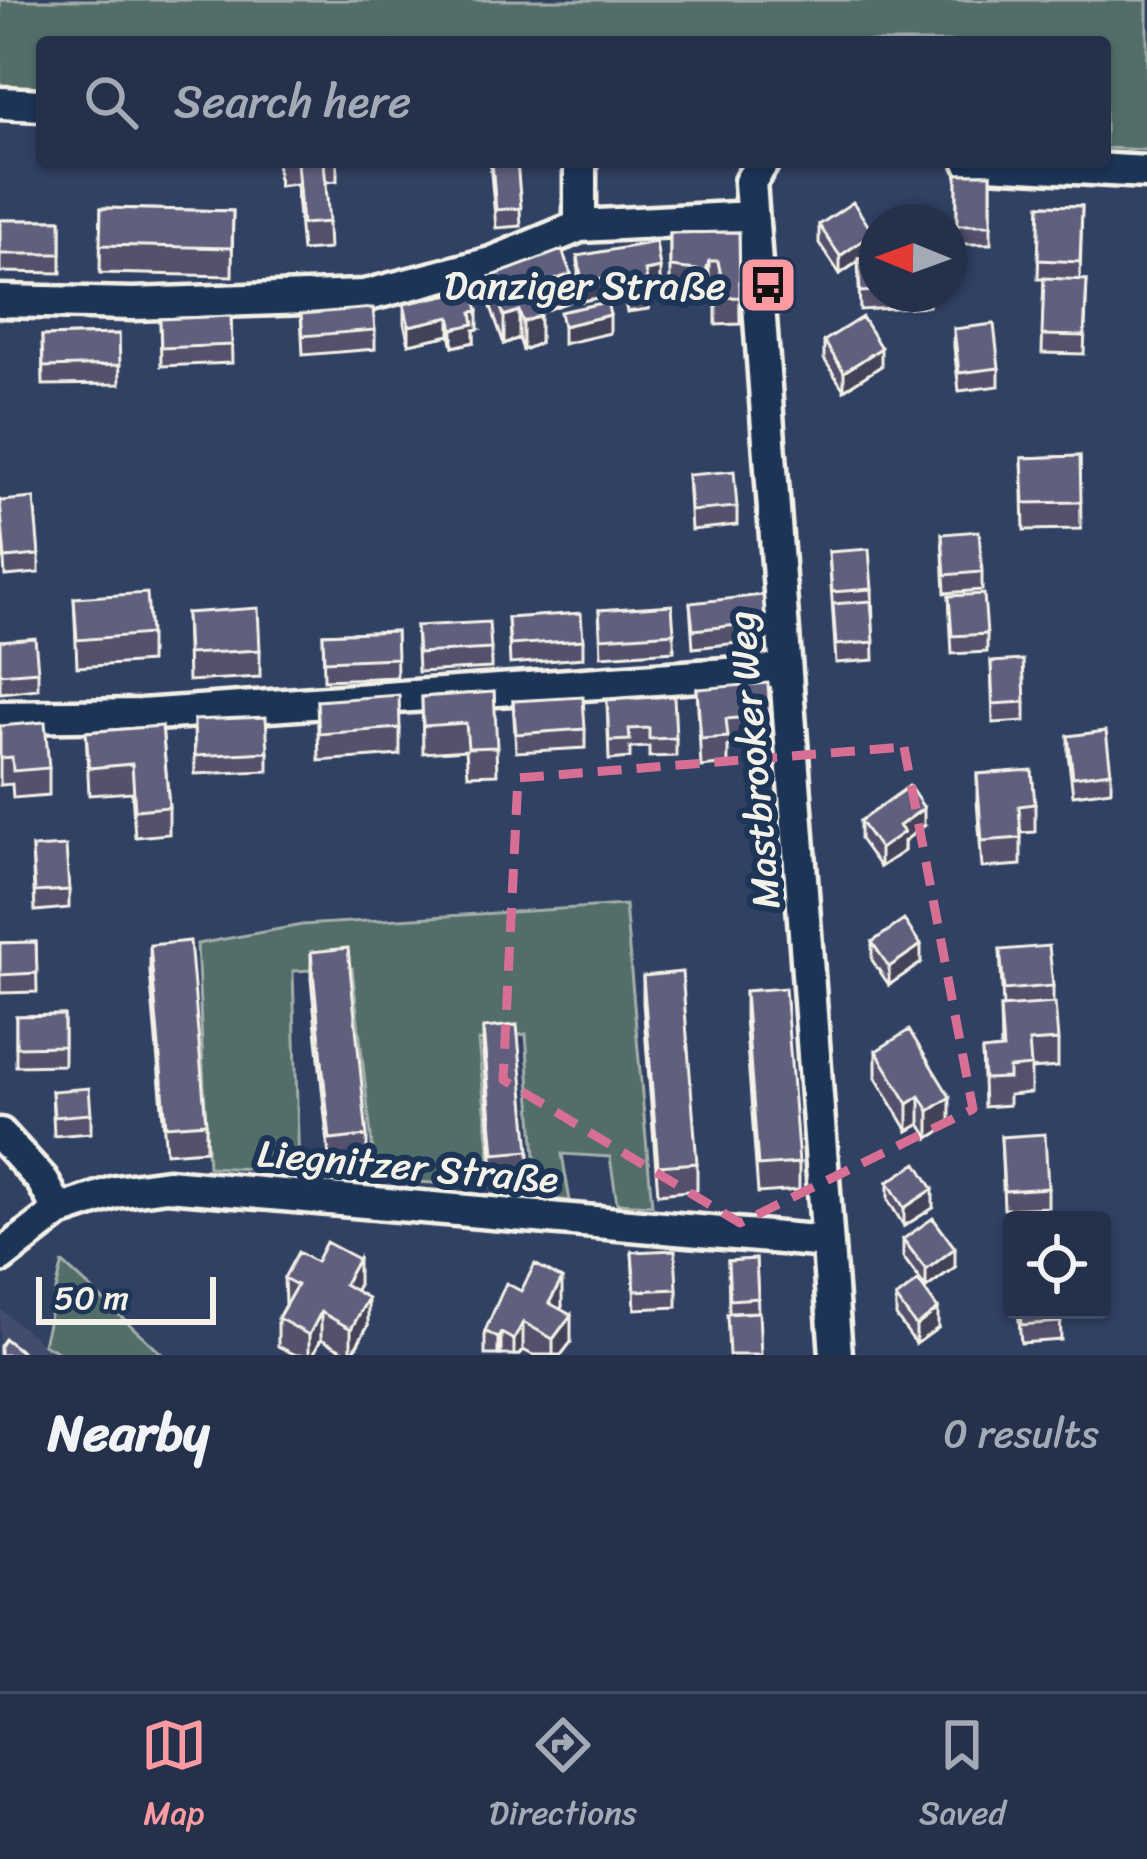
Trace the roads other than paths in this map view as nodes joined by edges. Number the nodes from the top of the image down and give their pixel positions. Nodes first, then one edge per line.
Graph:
1 (0, 103) edge
2 (36, 106) edge
3 (580, 168) edge
4 (760, 168) edge
5 (1076, 168) edge
6 (1147, 172) edge
7 (752, 217) junction
8 (580, 226) junction
9 (0, 301) edge
10 (783, 670) junction
11 (0, 717) edge
12 (0, 1134) edge
13 (59, 1211) junction
14 (827, 1242) junction
15 (0, 1257) edge
16 (836, 1355) edge

1 - 2 street
3 - 8 street
4 - 7 street, Mastbrooker Weg
5 - 6 street
7 - 8 street
7 - 10 street, Mastbrooker Weg
8 - 9 street
10 - 11 street
10 - 14 street, Mastbrooker Weg
12 - 13 street
13 - 14 street, Liegnitzer Straße
13 - 15 street, Liegnitzer Straße
14 - 16 street, Mastbrooker Weg

